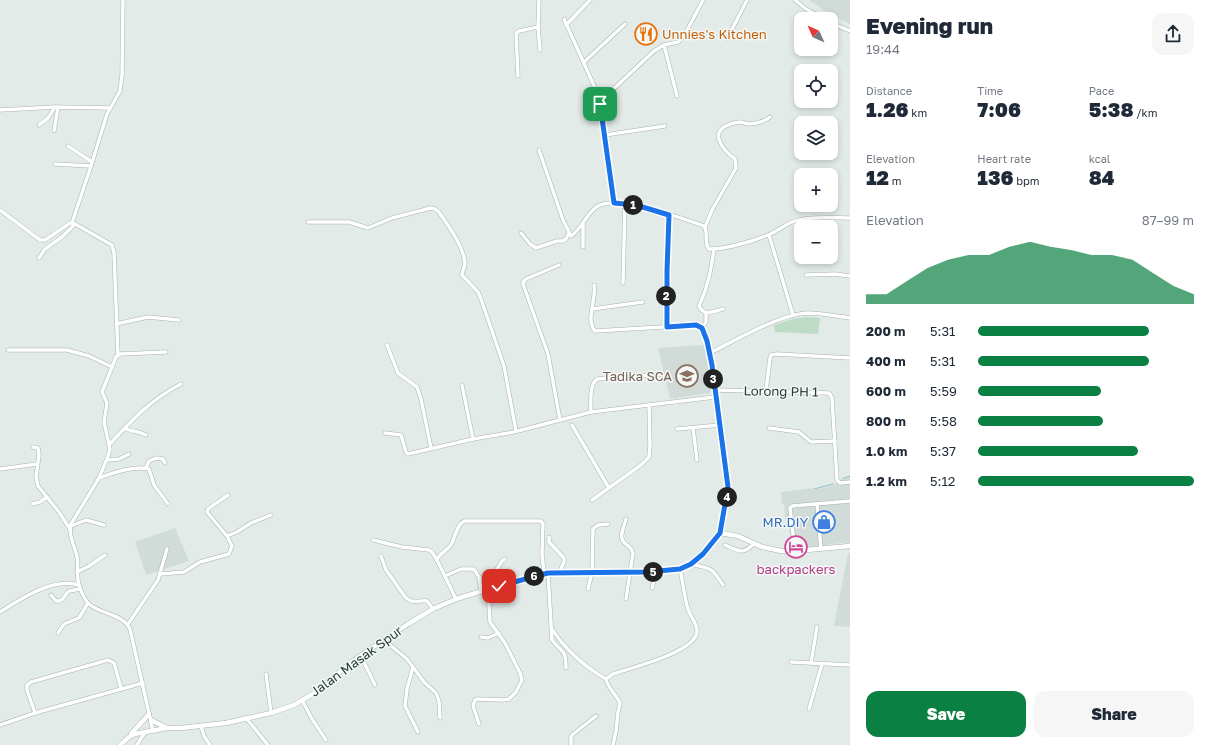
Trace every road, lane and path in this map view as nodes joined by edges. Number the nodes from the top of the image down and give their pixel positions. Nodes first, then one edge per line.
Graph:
1 (123, 0) edge
2 (538, 0) edge
3 (590, 0) edge
4 (703, 0) edge
5 (747, 0) edge
6 (794, 0) edge
7 (812, 12) edge
8 (564, 19) dead end
9 (566, 24) junction
10 (624, 24) dead end
11 (838, 26) edge
12 (538, 27) junction
13 (850, 31) edge
14 (727, 39) dead end
15 (664, 45) junction
16 (540, 50) dead end
17 (584, 62) junction
18 (518, 76) dead end
19 (677, 96) dead end
20 (600, 99) junction
21 (57, 107) junction
22 (110, 108) junction
23 (0, 110) edge
24 (770, 117) dead end
25 (39, 125) dead end
26 (665, 126) dead end
27 (54, 131) dead end
28 (606, 135) junction
29 (68, 146) dead end
30 (539, 150) dead end
31 (54, 164) dead end
32 (92, 164) junction
33 (614, 203) junction
34 (625, 203) junction
35 (0, 210) edge
36 (669, 215) junction
37 (850, 218) edge
38 (308, 222) dead end
39 (583, 223) junction
40 (73, 224) junction
41 (705, 227) junction
42 (521, 232) dead end
43 (569, 233) junction
44 (769, 235) junction
45 (583, 247) dead end
46 (714, 249) junction
47 (39, 258) dead end
48 (559, 265) dead end
49 (806, 275) dead end
50 (850, 276) edge
51 (623, 283) dead end
52 (594, 285) dead end
53 (643, 302) dead end
54 (592, 309) junction
55 (723, 309) dead end
56 (706, 313) junction
57 (792, 315) junction
58 (850, 318) edge
59 (179, 320) dead end
60 (116, 324) junction
61 (667, 327) junction
62 (702, 328) junction
63 (387, 345) dead end
64 (8, 350) dead end
65 (166, 352) dead end
66 (710, 353) junction
67 (118, 355) junction
68 (850, 358) edge
69 (112, 367) junction
70 (662, 374) dead end
71 (181, 384) dead end
72 (462, 385) dead end
73 (714, 390) junction
74 (766, 390) junction
75 (715, 397) junction
76 (649, 405) junction
77 (591, 412) junction
78 (560, 420) junction
79 (572, 425) dead end
80 (720, 425) junction
81 (124, 428) junction
82 (693, 428) junction
83 (769, 428) dead end
84 (677, 430) dead end
85 (516, 431) junction
86 (385, 433) dead end
87 (146, 435) dead end
88 (473, 439) junction
89 (835, 441) junction
90 (109, 445) junction
91 (33, 447) dead end
92 (431, 448) junction
93 (129, 454) dead end
94 (107, 460) junction
95 (697, 460) dead end
96 (165, 463) dead end
97 (37, 464) junction
98 (146, 468) junction
99 (0, 469) edge
100 (99, 478) junction
101 (850, 482) edge
102 (609, 488) junction
103 (228, 495) dead end
104 (47, 497) junction
105 (592, 500) dead end
106 (850, 501) edge
107 (32, 504) dead end
108 (168, 504) dead end
109 (817, 504) junction
110 (271, 515) dead end
111 (626, 519) dead end
112 (608, 524) dead end
113 (104, 525) dead end
114 (70, 528) junction
115 (720, 533) junction
116 (227, 536) junction
117 (549, 537) dead end
118 (373, 540) dead end
119 (754, 544) junction
120 (726, 545) dead end
121 (850, 546) edge
122 (821, 549) junction
123 (167, 550) dead end
124 (794, 551) junction
125 (105, 555) dead end
126 (381, 556) dead end
127 (506, 559) dead end
128 (438, 560) junction
129 (691, 564) junction
130 (680, 569) junction
131 (77, 572) junction
132 (592, 572) junction
133 (656, 572) junction
134 (559, 573) junction
135 (630, 573) junction
136 (160, 574) junction
137 (546, 574) junction
138 (445, 576) junction
139 (723, 584) dead end
140 (499, 586) junction
141 (80, 587) junction
142 (652, 588) dead end
143 (588, 589) dead end
144 (488, 590) junction
145 (481, 592) junction
146 (51, 595) dead end
147 (456, 599) junction
148 (626, 600) dead end
149 (88, 603) junction
150 (433, 609) junction
151 (0, 612) edge
152 (128, 624) junction
153 (550, 625) junction
154 (817, 627) dead end
155 (58, 633) dead end
156 (499, 633) junction
157 (481, 637) dead end
158 (384, 640) junction
159 (361, 656) junction
160 (792, 662) dead end
161 (811, 663) junction
162 (822, 664) junction
163 (850, 665) edge
164 (413, 667) junction
165 (566, 668) dead end
166 (266, 674) dead end
167 (606, 678) junction
168 (143, 683) junction
169 (375, 685) dead end
170 (121, 688) junction
171 (302, 700) junction
172 (809, 709) dead end
173 (35, 713) junction
174 (271, 713) junction
175 (149, 714) junction
176 (596, 716) dead end
177 (246, 718) junction
178 (440, 718) dead end
179 (151, 720) junction
180 (479, 724) dead end
181 (0, 725) edge
182 (201, 726) junction
183 (167, 728) junction
184 (153, 731) junction
185 (145, 732) junction
186 (418, 732) dead end
187 (129, 737) junction
188 (326, 740) dead end
189 (120, 745) edge
190 (137, 745) edge
191 (210, 745) edge
192 (268, 745) edge
193 (571, 745) edge
194 (613, 745) edge

1 - 22 street
2 - 12 street
3 - 9 street
4 - 15 street
5 - 14 street
6 - 7 street
8 - 9 street
9 - 17 street
10 - 17 street
11 - 13 street
12 - 16 street
12 - 18 street
15 - 19 street
15 - 20 street
17 - 20 street
20 - 28 street
21 - 22 street
21 - 23 street
21 - 25 street
21 - 27 street
22 - 32 street
24 - 41 street
26 - 28 street
28 - 33 street
29 - 32 street
30 - 43 street
31 - 32 street
32 - 40 street
33 - 34 street
33 - 39 street
34 - 36 street
34 - 51 street
35 - 40 street
36 - 41 street
36 - 61 street
37 - 44 street
38 - 85 street
39 - 43 street
39 - 45 street
40 - 47 street
40 - 60 street
41 - 46 street
42 - 43 street
44 - 46 street
44 - 57 street
46 - 56 street
48 - 78 street
49 - 50 street
52 - 54 street
53 - 54 street
54 - 61 street
55 - 56 street
56 - 62 street
57 - 58 street
57 - 66 street
59 - 60 street
60 - 67 street
61 - 62 street
62 - 66 street
63 - 92 street
64 - 69 street
65 - 67 street
66 - 73 street
67 - 69 street
68 - 74 street
69 - 90 street
70 - 77 street
71 - 81 street
72 - 88 street
73 - 74 street, Lorong PH 1
73 - 75 street
74 - 89 street, Lorong PH 1
75 - 76 street
75 - 80 street
76 - 77 street
76 - 102 street
77 - 78 street
78 - 85 street
79 - 102 street
80 - 82 street
80 - 115 street
81 - 87 street
81 - 90 street
82 - 84 street
82 - 95 street
83 - 89 street
85 - 88 street
86 - 92 street
88 - 92 street
89 - 101 street, Lorong PH 1
90 - 94 street
91 - 97 street
93 - 94 street
94 - 100 street
96 - 98 street
97 - 99 street
97 - 104 street
98 - 100 street
98 - 108 street
100 - 114 street
102 - 105 street
103 - 116 street
104 - 107 street
104 - 114 street
106 - 109 street
109 - 122 street
109 - 124 street
110 - 116 street
111 - 135 street
112 - 132 street
113 - 114 street
114 - 131 street
115 - 119 street
115 - 129 street, Jalan Masak Spur
116 - 136 street
117 - 134 street
118 - 128 street
119 - 120 street
119 - 124 street
121 - 122 street
122 - 124 street
123 - 136 street
125 - 131 street
126 - 150 street
127 - 140 street
128 - 137 street
128 - 138 street
129 - 130 street, Jalan Masak Spur
129 - 139 street
130 - 133 street, Jalan Masak Spur
130 - 167 street
131 - 141 street
132 - 134 street, Jalan Masak Spur
132 - 135 street, Jalan Masak Spur
132 - 143 street
133 - 135 street, Jalan Masak Spur
133 - 142 street
134 - 137 street, Jalan Masak Spur
135 - 148 street
136 - 152 street
137 - 140 street, Jalan Masak Spur
137 - 153 street
138 - 145 street
138 - 147 street
140 - 144 street, Jalan Masak Spur
141 - 146 street
141 - 149 street
141 - 151 street
144 - 145 street, Jalan Masak Spur
144 - 156 street
145 - 147 street, Jalan Masak Spur
147 - 150 street, Jalan Masak Spur
149 - 152 street
149 - 155 street
150 - 158 street, Jalan Masak Spur
152 - 168 street
153 - 165 street
153 - 167 street
154 - 161 street
156 - 157 street
156 - 180 street
158 - 159 street, Jalan Masak Spur
158 - 164 street
159 - 169 street
159 - 171 street, Jalan Masak Spur
160 - 161 street
161 - 162 street
162 - 163 street
162 - 172 street
164 - 178 street
164 - 186 street
166 - 174 street
167 - 194 street
168 - 170 street
168 - 175 street
170 - 173 street
170 - 173 street
171 - 174 street, Jalan Masak Spur
171 - 188 street
173 - 181 street
174 - 177 street, Jalan Masak Spur
175 - 179 street
175 - 187 street
176 - 193 street
177 - 182 street, Jalan Masak Spur
177 - 192 street
179 - 183 street
179 - 184 street
182 - 183 street, Jalan Masak Spur
182 - 191 street
183 - 184 street, Jalan Masak Spur
184 - 185 street, Jalan Masak Spur
185 - 187 street, Jalan Masak Spur
185 - 190 street
187 - 189 street, Jalan Masak Spur

